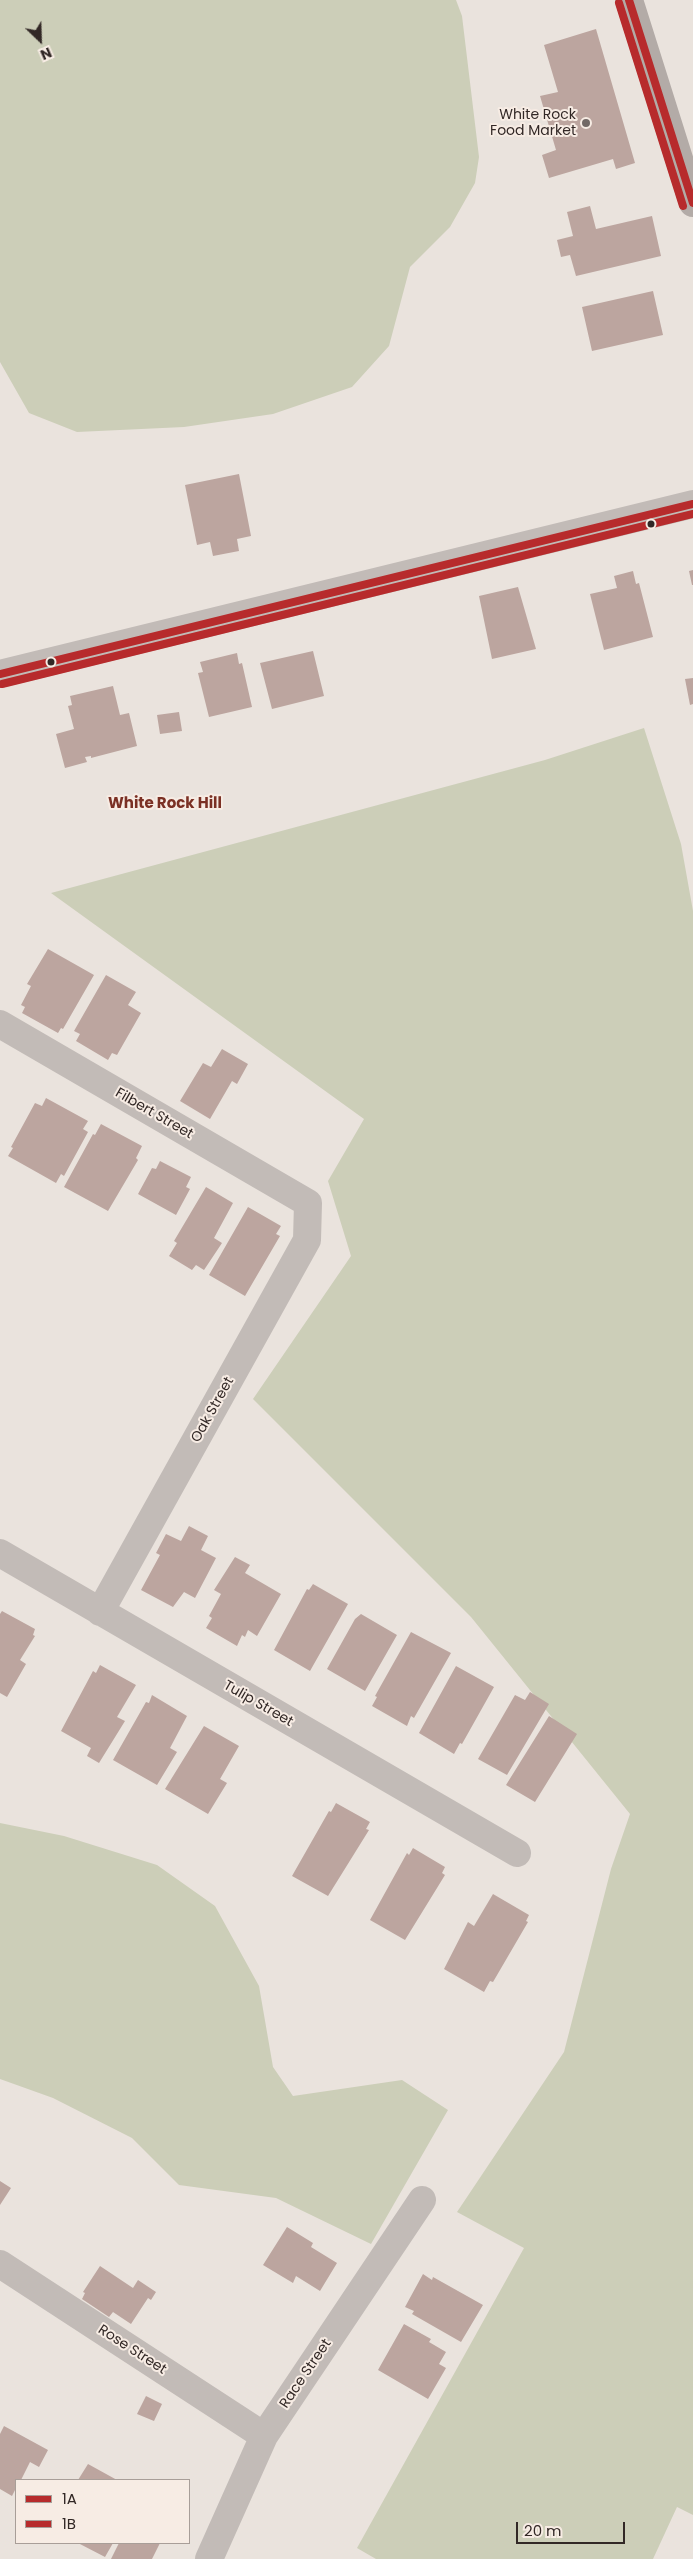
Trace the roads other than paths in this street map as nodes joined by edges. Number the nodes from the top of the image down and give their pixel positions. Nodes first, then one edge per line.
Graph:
1 (629, 0) edge
2 (693, 203) edge
3 (693, 504) edge
4 (0, 674) edge
5 (0, 1024) edge
6 (308, 1204) joint
7 (0, 1553) edge
8 (100, 1612) junction
9 (517, 1853) dead end
10 (422, 2200) dead end
11 (0, 2264) edge
12 (264, 2436) junction
13 (209, 2559) edge

1 - 2 main road
3 - 4 street
5 - 6 street, Filbert Street
6 - 8 street, Oak Street
7 - 8 street, Tulip Street
8 - 9 street, Tulip Street
10 - 12 street, Race Street
11 - 12 street, Rose Street
12 - 13 street, Race Street

